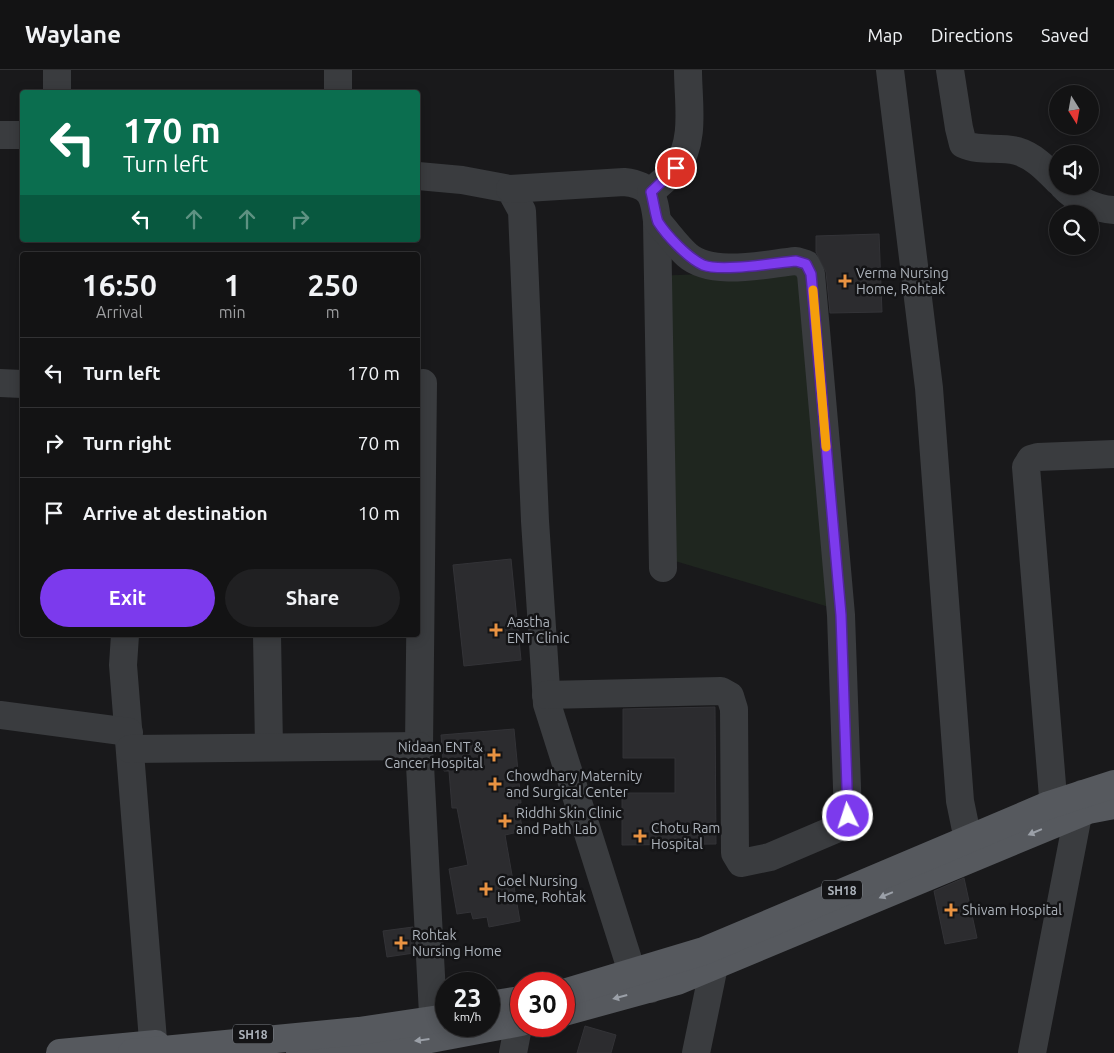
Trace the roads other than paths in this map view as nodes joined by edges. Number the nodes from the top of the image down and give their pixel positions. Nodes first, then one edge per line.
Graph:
1 (57, 70) edge
2 (338, 70) edge
3 (688, 70) edge
4 (890, 70) edge
5 (950, 70) edge
6 (57, 90) edge
7 (338, 90) edge
8 (0, 135) edge
9 (20, 135) edge
10 (1049, 172) edge
11 (420, 176) edge
12 (510, 188) junction
13 (651, 192) junction
14 (1072, 195) edge
15 (1114, 210) edge
16 (657, 220) junction
17 (0, 382) edge
18 (423, 383) dead end
19 (20, 384) edge
20 (1114, 454) edge
21 (664, 568) dead end
22 (124, 637) edge
23 (267, 637) edge
24 (546, 695) junction
25 (0, 715) edge
26 (129, 741) junction
27 (419, 746) junction
28 (269, 747) junction
29 (1114, 776) edge
30 (1084, 783) junction
31 (1114, 784) edge
32 (1052, 797) junction
33 (1114, 804) edge
34 (1078, 814) junction
35 (967, 835) junction
36 (714, 966) junction
37 (631, 969) junction
38 (438, 972) edge
39 (575, 986) edge
40 (650, 989) junction
41 (575, 990) edge
42 (575, 1009) edge
43 (510, 1015) edge
44 (435, 1016) edge
45 (516, 1037) edge
46 (146, 1050) edge
47 (60, 1053) edge
48 (300, 1053) edge
49 (513, 1053) edge
50 (696, 1053) edge
51 (1032, 1053) edge

1 - 6 street
2 - 7 street
3 - 13 street
4 - 35 street
5 - 10 street
8 - 9 street
11 - 12 street
12 - 13 street
12 - 24 street
13 - 16 street
14 - 15 street
16 - 21 street
16 - 24 street
17 - 19 street
18 - 27 street
20 - 32 street
22 - 26 street
23 - 28 street
24 - 37 street
25 - 26 street
26 - 28 street
26 - 46 street
27 - 28 street
27 - 38 street
29 - 30 main road, SH18
30 - 32 main road, SH18
30 - 34 street
31 - 41 main road, bridge
32 - 35 main road, SH18
33 - 34 main road, SH18
34 -> 36 main road, SH18
34 - 51 street
35 - 37 main road, SH18
36 - 40 main road, SH18
36 - 50 street
37 - 39 main road, SH18
37 - 40 street
40 -> 42 main road, SH18
43 -> 48 main road
44 - 46 main road, bridge
45 - 49 street
46 - 47 main road

